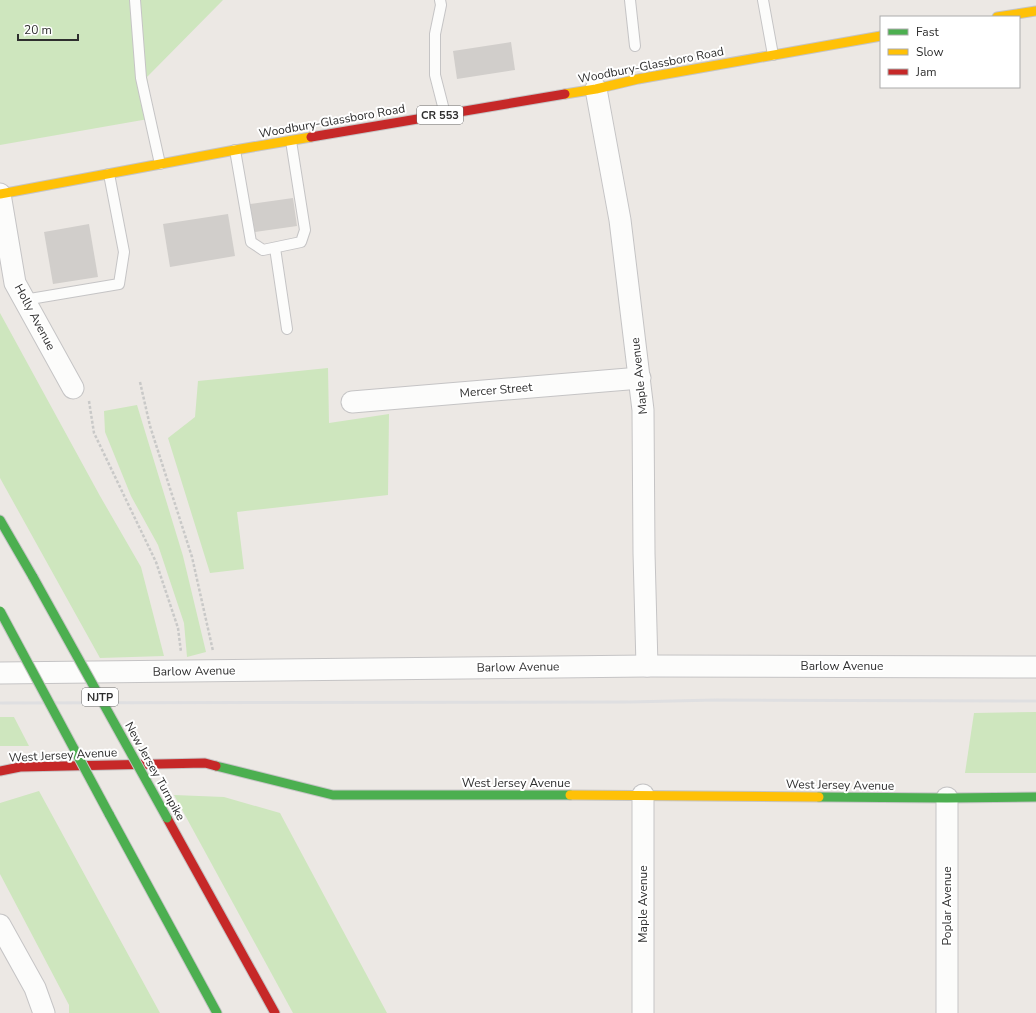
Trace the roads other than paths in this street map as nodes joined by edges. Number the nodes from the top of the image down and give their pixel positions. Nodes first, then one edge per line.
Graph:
1 (135, 0) edge
2 (440, 0) edge
3 (630, 0) edge
4 (764, 0) edge
5 (1036, 11) edge
6 (1004, 16) edge
7 (880, 36) edge
8 (635, 46) dead end
9 (773, 55) junction
10 (596, 89) junction
11 (445, 114) junction
12 (291, 141) junction
13 (235, 150) junction
14 (160, 164) junction
15 (109, 174) junction
16 (0, 194) edge
17 (275, 248) junction
18 (24, 300) junction
19 (287, 329) dead end
20 (640, 378) junction
21 (81, 391) road end
22 (352, 402) dead end
23 (0, 520) edge
24 (0, 611) edge
25 (647, 666) junction
26 (1036, 666) edge
27 (0, 673) edge
28 (0, 771) edge
29 (643, 795) junction
30 (1036, 797) edge
31 (947, 798) junction
32 (0, 925) edge
33 (44, 1013) edge
34 (217, 1013) edge
35 (275, 1013) edge
36 (643, 1013) edge
37 (947, 1013) edge

1 - 14 lane
2 - 11 lane
3 - 8 lane
4 - 9 lane
5 - 6 main road
7 - 9 main road, Woodbury-Glassboro Road / CR 553
9 - 10 main road, Woodbury-Glassboro Road / CR 553
10 - 11 main road, Woodbury-Glassboro Road / CR 553
10 - 20 street, Maple Avenue
11 - 12 main road, Woodbury-Glassboro Road / CR 553
12 - 13 main road, Woodbury-Glassboro Road / CR 553
12 - 17 lane
13 - 14 main road, Woodbury-Glassboro Road / CR 553
13 - 17 lane
14 - 15 main road, Woodbury-Glassboro Road / CR 553
15 - 16 main road, Woodbury-Glassboro Road / CR 553
15 - 18 lane
16 - 18 street, Holly Avenue
17 - 19 lane
18 - 21 street, Holly Avenue
20 - 22 street, Mercer Street
20 - 25 street, Maple Avenue
23 - 35 main road, New Jersey Turnpike / NJTP, bridge
24 - 34 main road, bridge
25 - 26 street, Barlow Avenue
25 - 27 street, Barlow Avenue
28 - 29 main road, West Jersey Avenue
29 - 31 main road, West Jersey Avenue
29 - 36 street, Maple Avenue
30 - 31 main road, West Jersey Avenue
31 - 37 street, Poplar Avenue
32 - 33 street

